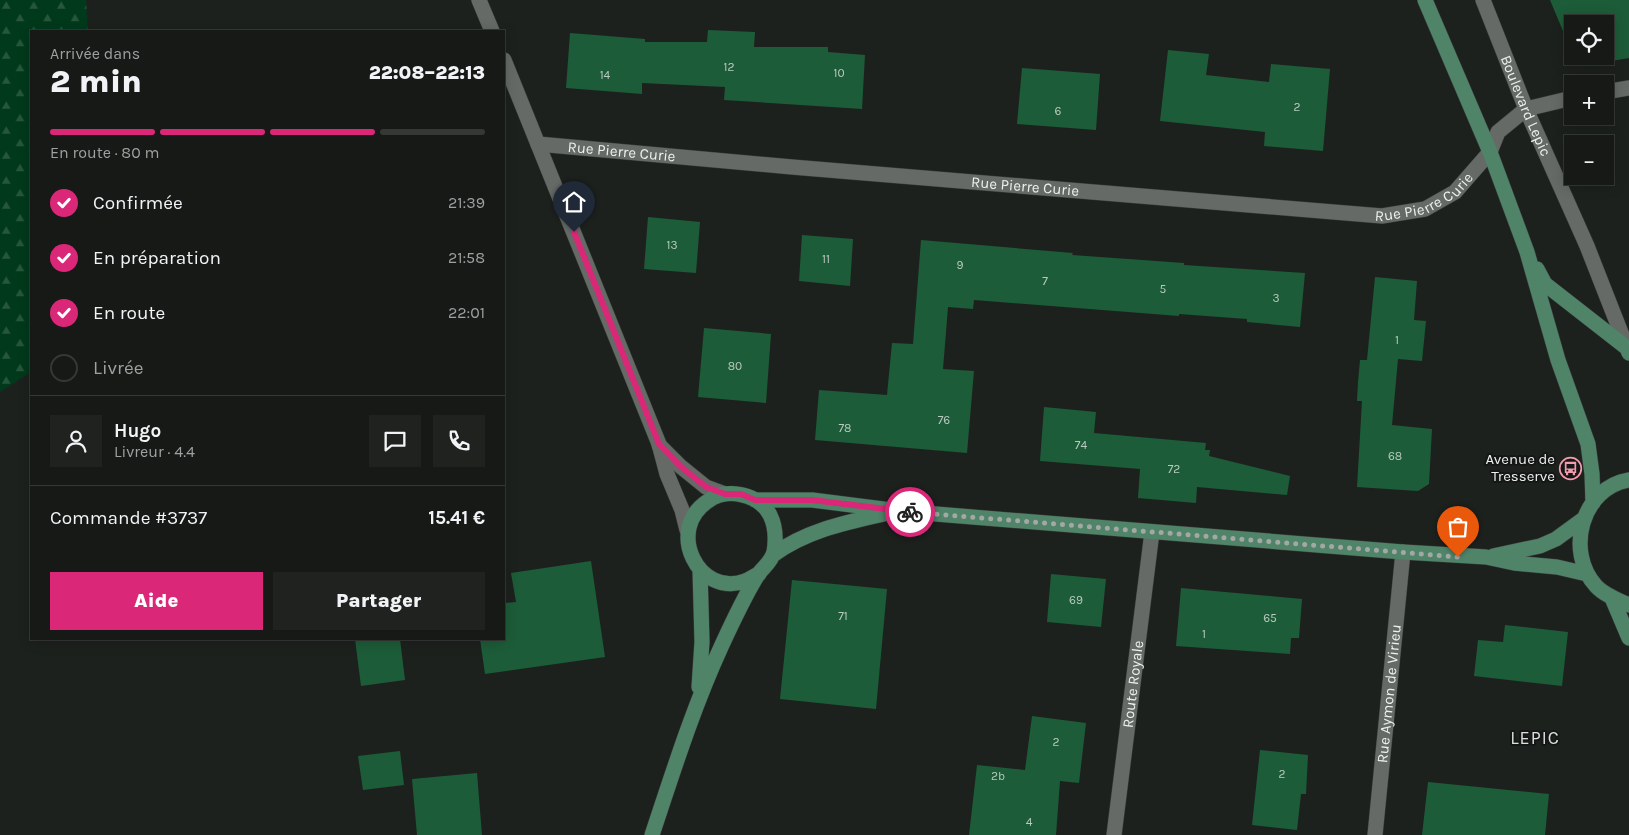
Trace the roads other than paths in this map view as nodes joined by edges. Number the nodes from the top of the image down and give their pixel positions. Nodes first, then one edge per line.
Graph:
1 (479, 0) edge
2 (1425, 0) edge
3 (1483, 0) edge
4 (492, 30) edge
5 (505, 62) edge
6 (1629, 88) edge
7 (1614, 90) edge
8 (1564, 100) edge
9 (1526, 108) junction
10 (538, 144) junction
11 (1490, 152) junction
12 (1528, 252) junction
13 (1628, 349) edge
14 (659, 444) junction
15 (1629, 480) edge
16 (725, 494) junction
17 (755, 500) junction
18 (1593, 503) junction
19 (899, 511) junction
20 (1582, 520) junction
21 (688, 530) junction
22 (1152, 532) junction
23 (1403, 552) junction
24 (773, 554) junction
25 (1486, 557) junction
26 (700, 570) junction
27 (759, 574) junction
28 (1587, 574) junction
29 (1612, 598) junction
30 (1629, 605) edge
31 (1629, 638) edge
32 (698, 698) junction
33 (652, 835) edge
34 (1114, 835) edge
35 (1375, 835) edge

1 - 4 street
2 - 11 street, Boulevard Lepic
3 - 9 street, Boulevard Lepic
5 - 10 street
6 - 7 street
8 - 9 street
9 - 11 street, Rue Pierre Curie
9 - 13 street, Boulevard Lepic
10 - 11 street, Rue Pierre Curie
10 - 14 street
11 - 12 street, Boulevard Lepic
12 - 13 street, Boulevard Lepic
12 - 18 street, Boulevard Lepic
14 - 16 street
14 - 21 street
15 - 18 street
16 - 17 street
16 - 21 street
17 - 19 street
17 - 24 street
18 - 20 street
19 - 22 street
19 - 24 street
20 - 25 street
20 - 28 street
21 - 26 street
22 - 23 street
22 - 34 street, Route Royale
23 - 25 street
23 - 35 street, Rue Aymon de Virieu
24 - 27 street
25 - 28 street
26 - 27 street
26 - 32 street
27 - 32 street
28 - 29 street
29 - 30 street
29 - 31 street
32 - 33 street

